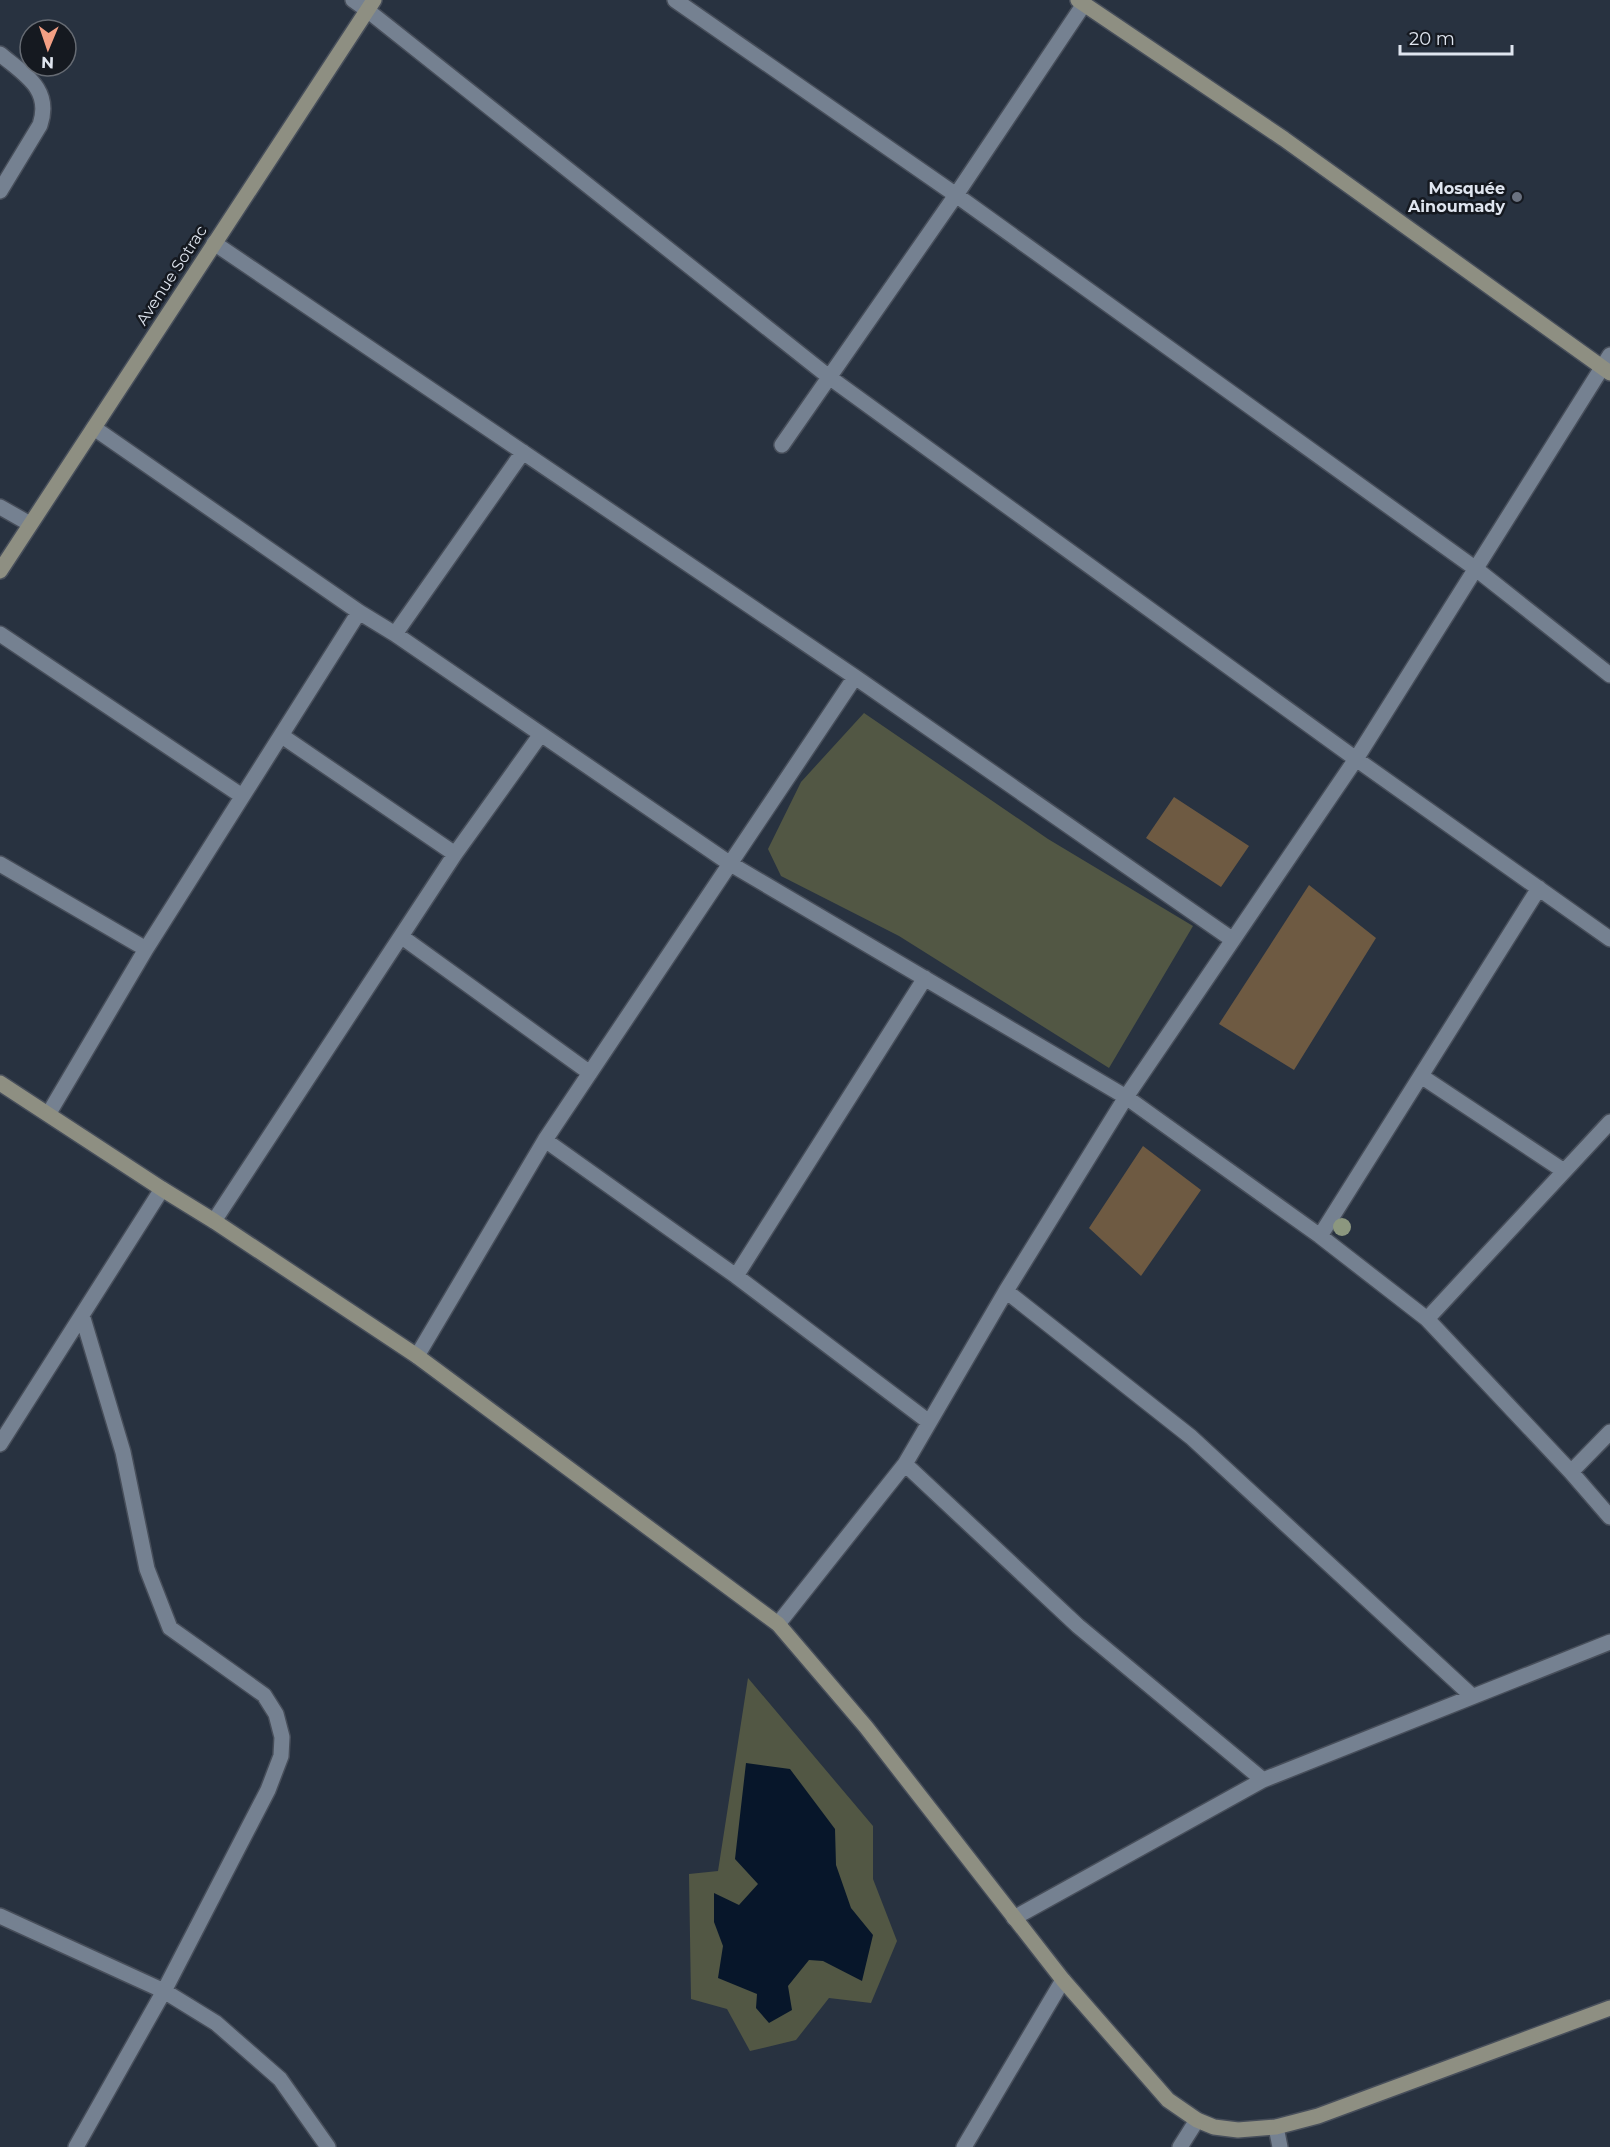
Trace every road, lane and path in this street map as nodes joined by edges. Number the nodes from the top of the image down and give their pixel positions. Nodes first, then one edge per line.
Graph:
1 (353, 0) edge
2 (675, 0) edge
3 (1081, 2) edge
4 (371, 5) edge
5 (0, 54) edge
6 (0, 191) edge
7 (956, 195) junction
8 (214, 243) junction
9 (1607, 365) edge
10 (829, 377) junction
11 (94, 428) junction
12 (782, 445) dead end
13 (523, 452) junction
14 (0, 507) edge
15 (30, 525) junction
16 (1476, 569) junction
17 (0, 571) edge
18 (359, 612) junction
19 (0, 634) edge
20 (395, 634) junction
21 (1610, 675) edge
22 (855, 677) junction
23 (541, 734) junction
24 (282, 736) junction
25 (1356, 759) junction
26 (242, 796) junction
27 (455, 854) junction
28 (729, 863) junction
29 (0, 864) edge
30 (1539, 888) junction
31 (402, 937) junction
32 (1610, 939) edge
33 (1233, 940) junction
34 (146, 949) junction
35 (925, 978) junction
36 (590, 1073) junction
37 (1421, 1076) junction
38 (0, 1083) edge
39 (1126, 1097) junction
40 (49, 1113) junction
41 (1610, 1122) edge
42 (545, 1140) junction
43 (1564, 1171) junction
44 (162, 1189) junction
45 (214, 1221) junction
46 (1320, 1236) junction
47 (736, 1276) junction
48 (1006, 1291) junction
49 (82, 1315) junction
50 (1427, 1319) junction
51 (417, 1356) junction
52 (929, 1422) junction
53 (1610, 1432) edge
54 (0, 1444) edge
55 (905, 1464) junction
56 (1571, 1472) junction
57 (1610, 1517) edge
58 (778, 1624) junction
59 (1610, 1642) edge
60 (1472, 1696) junction
61 (1263, 1780) junction
62 (0, 1916) edge
63 (1014, 1918) junction
64 (1063, 1980) junction
65 (164, 1991) junction
66 (1610, 2008) edge
67 (1197, 2120) junction
68 (1276, 2127) junction
69 (76, 2147) edge
70 (328, 2147) edge
71 (964, 2147) edge
72 (1180, 2147) edge
73 (1280, 2147) edge

1 - 4 street
2 - 7 street
3 - 7 street
3 - 9 street
4 - 8 street, Avenue Sotrac
4 - 10 street
5 - 6 street
7 - 10 street
7 - 16 street
8 - 11 street, Avenue Sotrac
8 - 13 street
9 - 16 street
10 - 12 street
10 - 25 street
11 - 15 street, Avenue Sotrac
11 - 18 street
13 - 20 street
13 - 22 street
14 - 15 street
15 - 17 street, Avenue Sotrac
16 - 21 street
16 - 25 street
18 - 20 street
18 - 24 street
19 - 26 street
20 - 23 street
22 - 28 street
22 - 33 street
23 - 27 street
23 - 28 street
24 - 26 street
24 - 27 street
25 - 30 street
25 - 33 street
26 - 34 street
27 - 31 street
28 - 35 street
28 - 36 street
29 - 34 street
30 - 32 street
30 - 37 street
31 - 36 street
31 - 45 street
33 - 39 street
34 - 40 street
35 - 39 street
35 - 47 street
36 - 42 street
37 - 43 street
37 - 46 street
38 - 40 street
39 - 46 street
39 - 48 street
40 - 44 street
41 - 43 street
42 - 47 street
42 - 51 street
43 - 50 street
44 - 45 street
44 - 49 street
45 - 51 street
46 - 50 street
47 - 52 street
48 - 52 street
48 - 60 street
49 - 54 street
49 - 65 street
50 - 56 street
51 - 58 street
52 - 55 street
53 - 56 street
55 - 58 street
55 - 61 street
56 - 57 street
58 - 63 street
59 - 60 street
60 - 61 street
61 - 63 street
62 - 65 street
63 - 64 street
64 - 67 street
64 - 71 street
65 - 69 street
65 - 70 street
66 - 68 street
67 - 68 street
67 - 72 street
68 - 73 street

